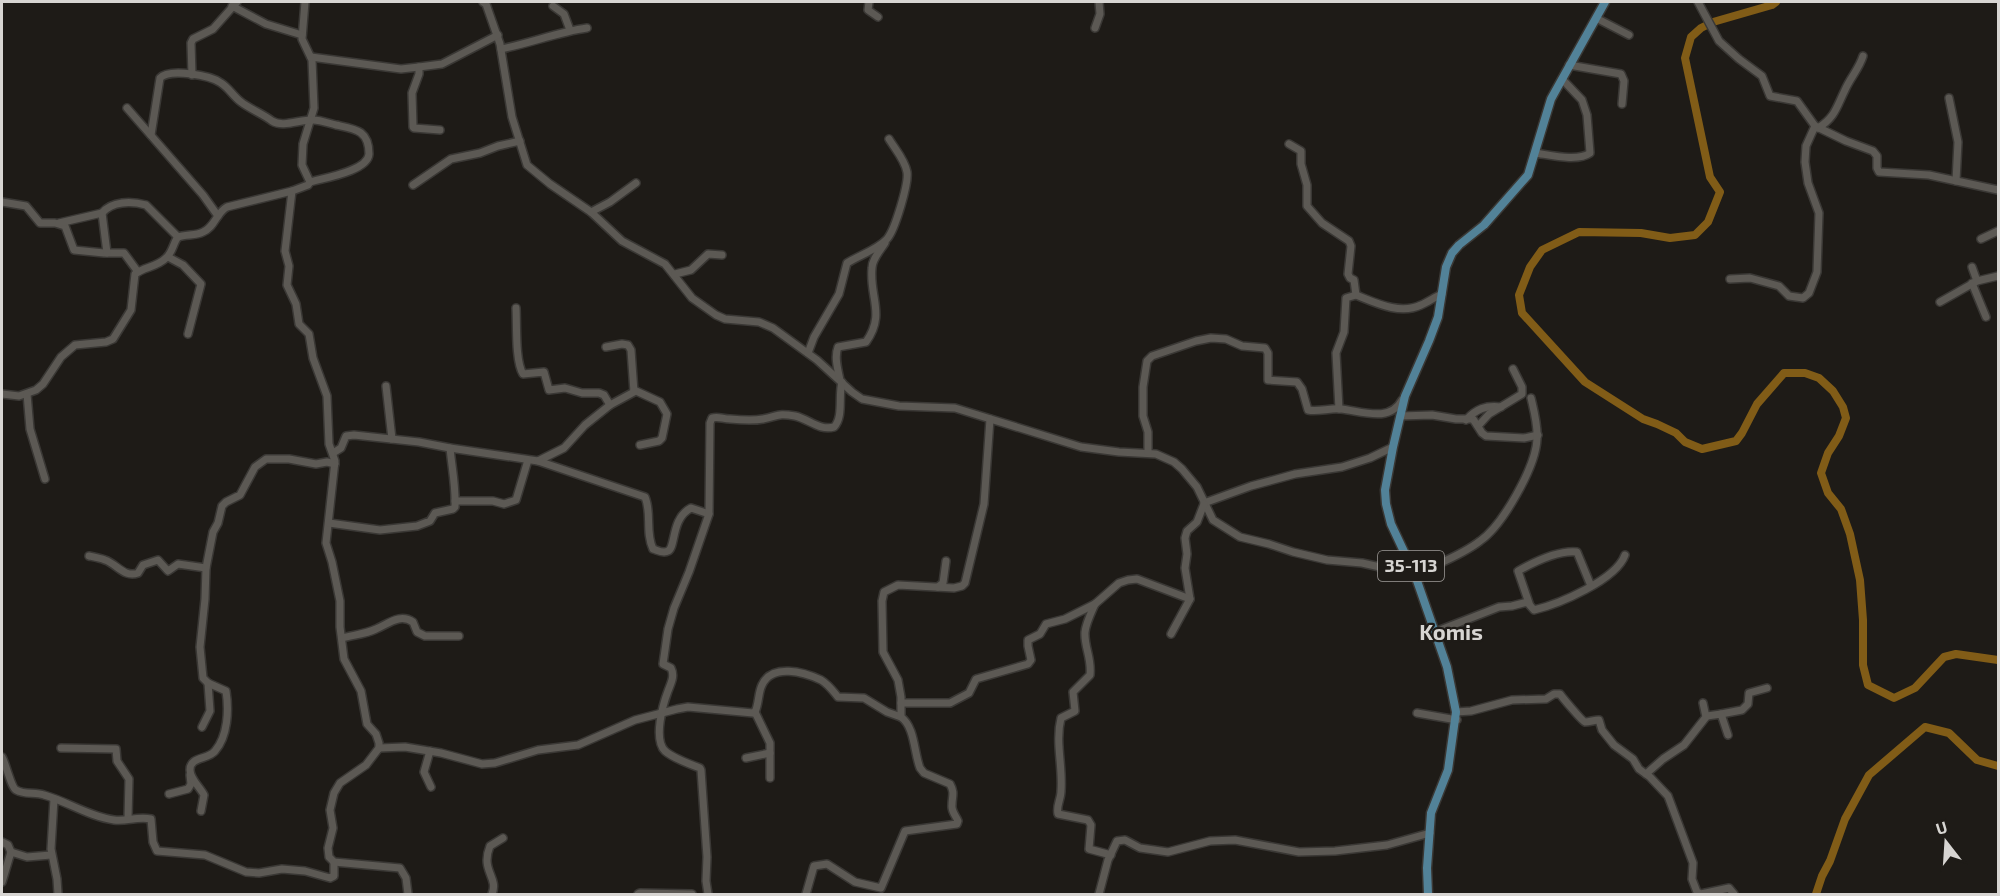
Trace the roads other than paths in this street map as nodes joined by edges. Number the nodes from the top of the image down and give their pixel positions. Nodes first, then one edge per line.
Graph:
1 (305, 2) edge
2 (483, 2) edge
3 (869, 2) edge
4 (1099, 2) edge
5 (1605, 2) edge
6 (235, 4) edge
7 (1700, 5) edge
8 (553, 6) dead end
9 (878, 17) dead end
10 (1596, 18) junction
11 (587, 27) dead end
12 (1095, 28) dead end
13 (570, 30) junction
14 (302, 35) junction
15 (498, 35) junction
16 (1629, 35) dead end
17 (501, 49) junction
18 (1863, 56) dead end
19 (311, 57) junction
20 (1569, 65) junction
21 (419, 67) junction
22 (192, 75) junction
23 (1562, 79) junction
24 (1949, 98) dead end
25 (1622, 104) dead end
26 (127, 108) dead end
27 (312, 120) junction
28 (1816, 127) junction
29 (440, 130) dead end
30 (151, 135) junction
31 (889, 139) dead end
32 (520, 141) junction
33 (1288, 144) dead end
34 (1535, 153) junction
35 (1956, 181) junction
36 (310, 182) junction
37 (636, 183) dead end
38 (413, 185) dead end
39 (1998, 190) edge
40 (292, 191) junction
41 (2, 202) edge
42 (591, 212) junction
43 (102, 213) junction
44 (218, 216) junction
45 (59, 224) junction
46 (1998, 231) edge
47 (178, 237) junction
48 (888, 238) junction
49 (1981, 239) dead end
50 (107, 254) junction
51 (722, 255) dead end
52 (168, 257) junction
53 (1972, 267) dead end
54 (138, 272) junction
55 (675, 274) junction
56 (1998, 276) edge
57 (1730, 279) dead end
58 (1974, 282) junction
59 (1442, 294) junction
60 (1356, 295) junction
61 (1940, 302) dead end
62 (516, 308) dead end
63 (1986, 317) dead end
64 (188, 334) dead end
65 (606, 347) dead end
66 (808, 353) junction
67 (1513, 369) dead end
68 (841, 381) junction
69 (386, 386) dead end
70 (634, 390) junction
71 (2, 394) edge
72 (27, 394) junction
73 (1405, 396) junction
74 (1531, 398) dead end
75 (610, 405) junction
76 (1501, 407) junction
77 (1339, 409) junction
78 (1400, 416) junction
79 (990, 419) junction
80 (1466, 420) junction
81 (1479, 425) junction
82 (1538, 435) junction
83 (392, 439) junction
84 (640, 445) dead end
85 (1393, 447) junction
86 (450, 448) junction
87 (1148, 452) junction
88 (333, 453) junction
89 (528, 460) junction
90 (538, 461) junction
91 (335, 464) junction
92 (45, 479) dead end
93 (455, 501) junction
94 (1204, 504) junction
95 (710, 514) junction
96 (329, 523) junction
97 (1625, 555) dead end
98 (89, 556) dead end
99 (946, 561) dead end
100 (206, 567) junction
101 (1414, 572) junction
102 (1591, 586) junction
103 (938, 588) junction
104 (1190, 599) junction
105 (1529, 603) junction
106 (1095, 604) junction
107 (1435, 632) junction
108 (1171, 634) dead end
109 (459, 636) dead end
110 (342, 638) junction
111 (208, 683) junction
112 (1767, 688) dead end
113 (901, 703) junction
114 (1703, 703) dead end
115 (660, 712) junction
116 (755, 712) junction
117 (1418, 713) dead end
118 (1721, 714) junction
119 (1456, 716) junction
120 (1707, 716) junction
121 (901, 717) junction
122 (202, 727) dead end
123 (1728, 735) dead end
124 (61, 748) dead end
125 (379, 748) junction
126 (430, 751) junction
127 (770, 753) junction
128 (2, 757) edge
129 (746, 758) dead end
130 (190, 772) junction
131 (1646, 774) junction
132 (770, 778) dead end
133 (431, 787) dead end
134 (169, 794) dead end
135 (54, 799) junction
136 (201, 811) dead end
137 (129, 818) junction
138 (1431, 833) junction
139 (503, 838) dead end
140 (2, 842) edge
141 (11, 852) junction
142 (51, 855) junction
143 (1111, 855) junction
144 (334, 862) junction
145 (2, 882) edge
146 (58, 894) edge
147 (408, 894) edge
148 (492, 894) edge
149 (638, 894) edge
150 (692, 894) edge
151 (708, 894) edge
152 (806, 894) edge
153 (1100, 894) edge
154 (1428, 894) edge
155 (1734, 894) edge

1 - 14 street
2 - 15 street
3 - 9 street
4 - 12 street
5 - 10 main road, 35-113
6 - 14 street
6 - 22 street
7 - 28 street
8 - 13 street
10 - 16 street
10 - 20 main road, 35-113
11 - 13 street
13 - 17 street
14 - 19 street
15 - 17 street
15 - 21 street
17 - 32 street
18 - 28 street
19 - 21 street
19 - 27 street
20 - 23 main road, 35-113
20 - 25 street
21 - 29 street
22 - 27 street
22 - 30 street
23 - 34 main road, 35-113
23 - 34 street
24 - 35 street
26 - 30 street
27 - 36 street
27 - 36 street
28 - 35 street
28 - 57 street
30 - 44 street
31 - 48 street
32 - 38 street
32 - 42 street
33 - 60 street
34 - 59 main road, 35-113
35 - 39 street
36 - 40 street
37 - 42 street
40 - 44 street
40 - 88 street
41 - 45 street
42 - 55 street
43 - 45 street
43 - 47 street
43 - 50 street
44 - 47 street
45 - 50 street
46 - 49 street
47 - 52 street
48 - 66 street
48 - 68 street
50 - 54 street
51 - 55 street
52 - 54 street
52 - 64 street
53 - 58 street
54 - 72 street
55 - 66 street
56 - 58 street
58 - 61 street
58 - 63 street
59 - 60 street
59 - 73 main road, 35-113
60 - 77 street
62 - 75 street
65 - 70 street
66 - 68 street
67 - 76 street
68 - 79 street
68 - 95 street
69 - 83 street
70 - 75 street
70 - 84 street
71 - 72 street
72 - 92 street
73 - 77 street
73 - 78 main road, 35-113
74 - 82 street
75 - 90 street
76 - 80 street
76 - 81 street
77 - 87 street
78 - 80 street
78 - 85 main road, 35-113
79 - 87 street
79 - 103 street
80 - 81 street
81 - 82 street
82 - 101 street
83 - 86 street
83 - 88 street
85 - 94 street
85 - 101 main road, 35-113
86 - 89 street
86 - 93 street
87 - 94 street
88 - 91 street
89 - 90 street
89 - 93 street
90 - 95 street
91 - 96 street
91 - 100 street
93 - 96 street
94 - 101 street
94 - 104 street
95 - 115 street
96 - 110 street
97 - 102 street
98 - 100 street
99 - 103 street
100 - 111 street
101 - 107 main road, 35-113
102 - 105 street
102 - 105 street
103 - 113 street
104 - 106 street
104 - 108 street
105 - 107 street
106 - 113 street
106 - 143 street
107 - 119 main road, 35-113
109 - 110 street
110 - 125 street
111 - 122 street
111 - 130 street
112 - 118 street
113 - 121 street
114 - 120 street
115 - 116 street
115 - 126 street
115 - 151 street
116 - 121 street
116 - 127 street
117 - 119 street
118 - 120 street
118 - 123 street
119 - 131 street
119 - 138 main road, 35-113
120 - 131 street
121 - 152 street
124 - 137 street
125 - 126 street
125 - 144 street
126 - 133 street
127 - 129 street
127 - 132 street
128 - 135 street
130 - 134 street
130 - 136 street
131 - 155 street
135 - 137 street
135 - 142 street
137 - 144 street
138 - 143 street
138 - 154 main road, 35-113
139 - 148 street
140 - 141 street
141 - 142 street
141 - 145 street
142 - 146 street
143 - 153 street
144 - 147 street
149 - 150 street

